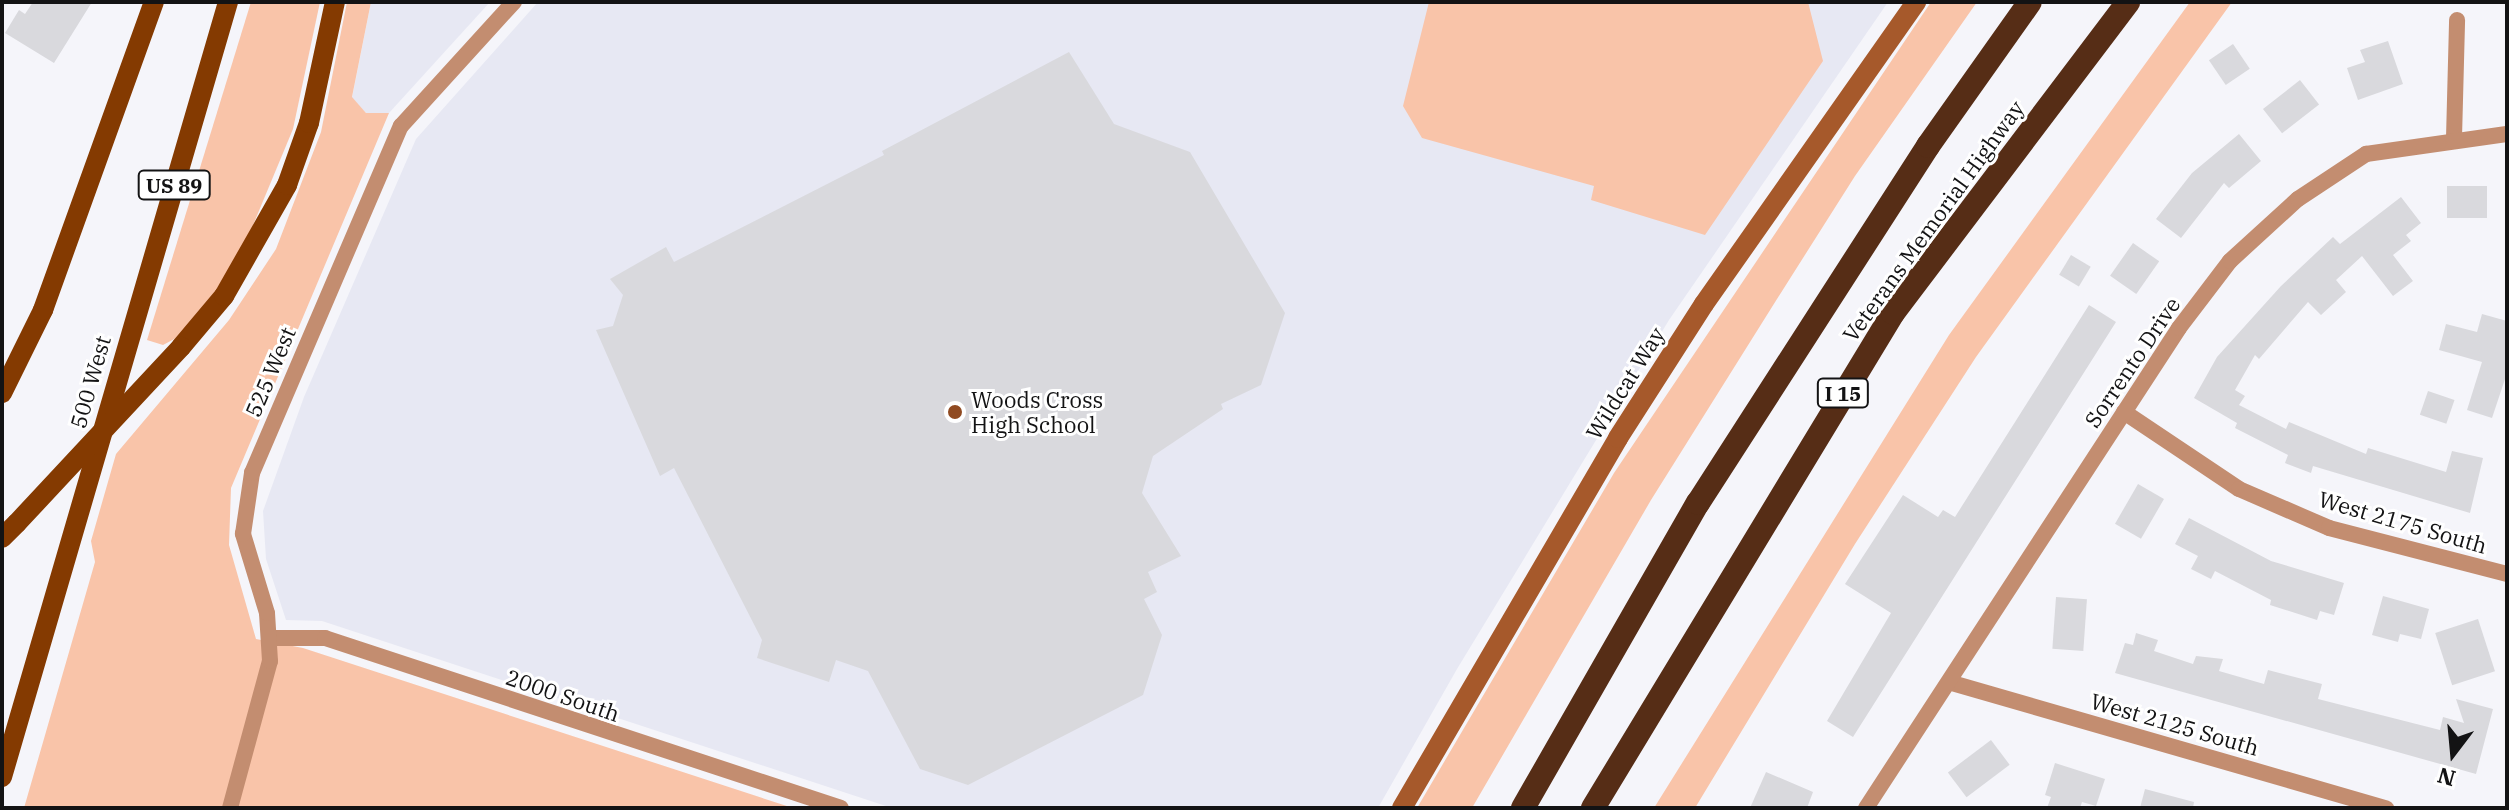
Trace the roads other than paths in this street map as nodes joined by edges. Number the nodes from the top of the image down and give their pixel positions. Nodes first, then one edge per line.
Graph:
1 (154, 2) edge
2 (228, 2) edge
3 (335, 2) edge
4 (514, 2) edge
5 (1916, 2) edge
6 (2030, 2) edge
7 (2128, 2) edge
8 (2457, 20) dead end
9 (2507, 134) edge
10 (2454, 138) junction
11 (2, 393) edge
12 (2124, 412) junction
13 (9, 530) edge
14 (2507, 574) edge
15 (270, 638) junction
16 (1952, 683) junction
17 (2, 777) edge
18 (230, 808) edge
19 (841, 808) edge
20 (1402, 808) edge
21 (1523, 808) edge
22 (1593, 808) edge
23 (1866, 808) edge
24 (2386, 808) edge

1 - 11 main road
2 - 17 main road, 500 West / US 89
3 - 13 main road, bridge
4 - 15 street, 525 West
5 - 20 street, Wildcat Way
6 - 21 highway, Veterans Memorial Highway / I 15
7 - 22 highway, Veterans Memorial Highway / I 15
8 - 10 street
9 - 10 street, Sorrento Drive
10 - 12 street, Sorrento Drive
12 - 14 street, West 2175 South
12 - 16 street, Sorrento Drive
15 - 18 street, 525 West
15 - 19 street, 2000 South
16 - 23 street, Sorrento Drive
16 - 24 street, West 2125 South

